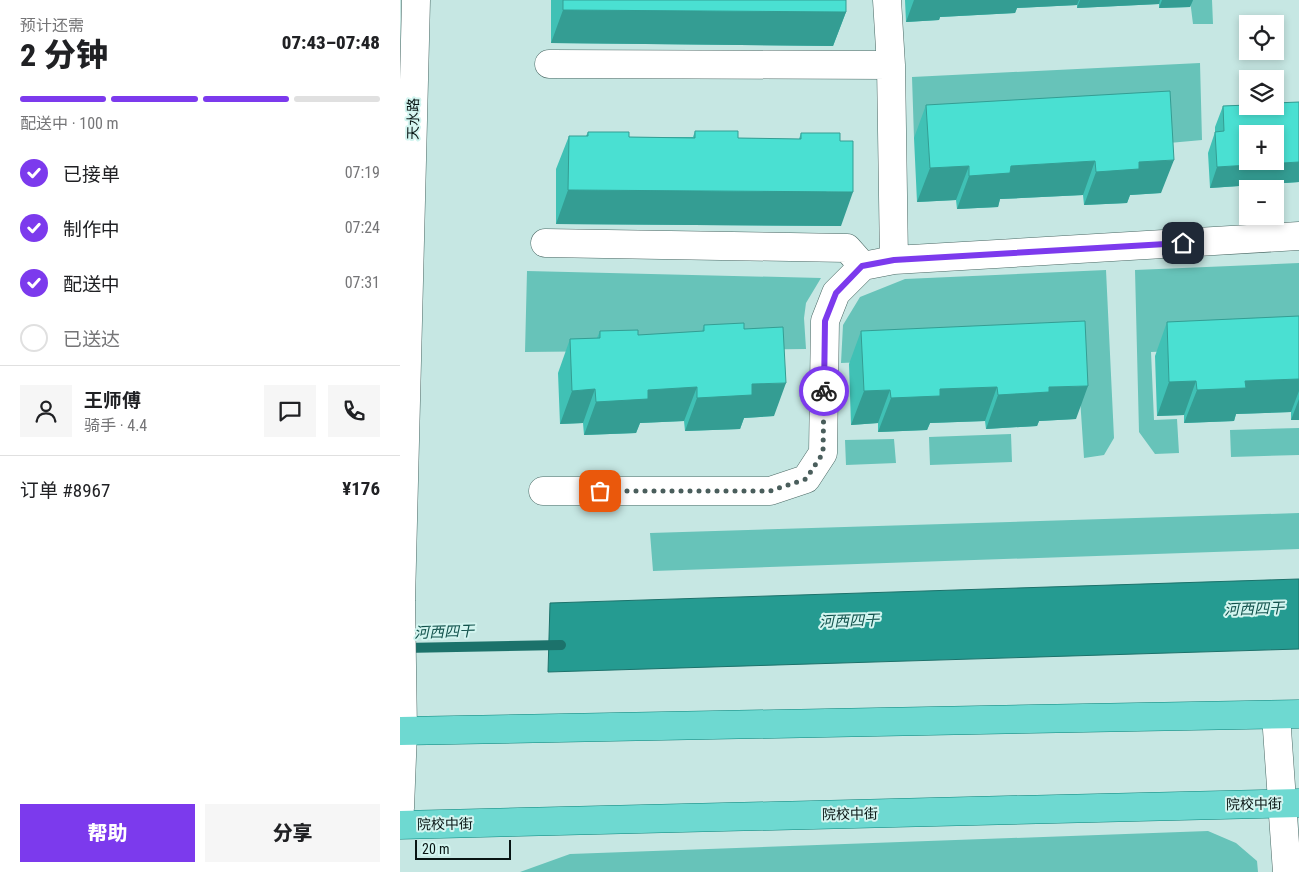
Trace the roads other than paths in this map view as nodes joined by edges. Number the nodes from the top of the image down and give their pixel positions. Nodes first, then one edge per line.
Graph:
1 (416, 0) edge
2 (887, 0) edge
3 (549, 64) dead end
4 (891, 65) junction
5 (1299, 236) edge
6 (545, 243) dead end
7 (894, 260) junction
8 (862, 266) junction
9 (543, 491) dead end
10 (401, 601) edge
11 (1288, 714) edge
12 (402, 731) edge
13 (1291, 803) edge
14 (400, 808) edge
15 (400, 825) edge
16 (1287, 872) edge

1 - 10 street, 天水路
2 - 4 street
3 - 4 street
4 - 7 street
5 - 7 street
6 - 8 street
7 - 8 street
8 - 9 street
10 - 12 street, 天水路
11 - 12 main road
11 - 13 street
12 - 14 street, 天水路
13 - 15 main road, 院校中街
13 - 16 street

